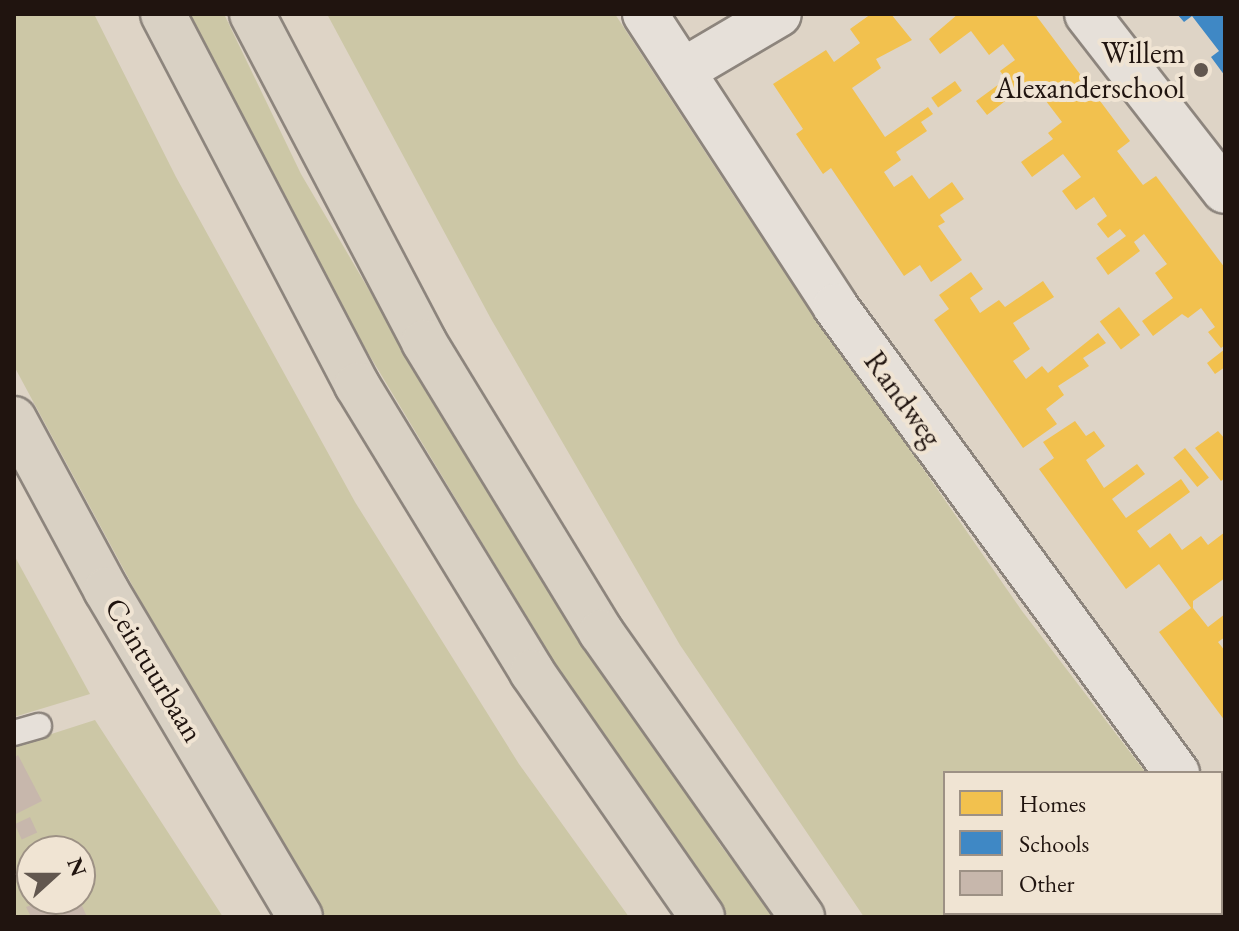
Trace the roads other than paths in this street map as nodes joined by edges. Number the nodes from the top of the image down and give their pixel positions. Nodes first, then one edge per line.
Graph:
1 (163, 14) edge
2 (252, 14) edge
3 (645, 14) edge
4 (779, 14) edge
5 (1087, 14) edge
6 (684, 70) junction
7 (1225, 191) edge
8 (14, 419) edge
9 (39, 726) dead end
10 (14, 733) edge
11 (1176, 771) edge
12 (300, 917) edge
13 (702, 917) edge
14 (802, 917) edge

1 - 13 main road
2 - 14 main road
3 - 6 street, Randweg
4 - 6 street
5 - 7 street
6 - 11 street, Randweg
8 - 12 main road, Ceintuurbaan
9 - 10 lane

